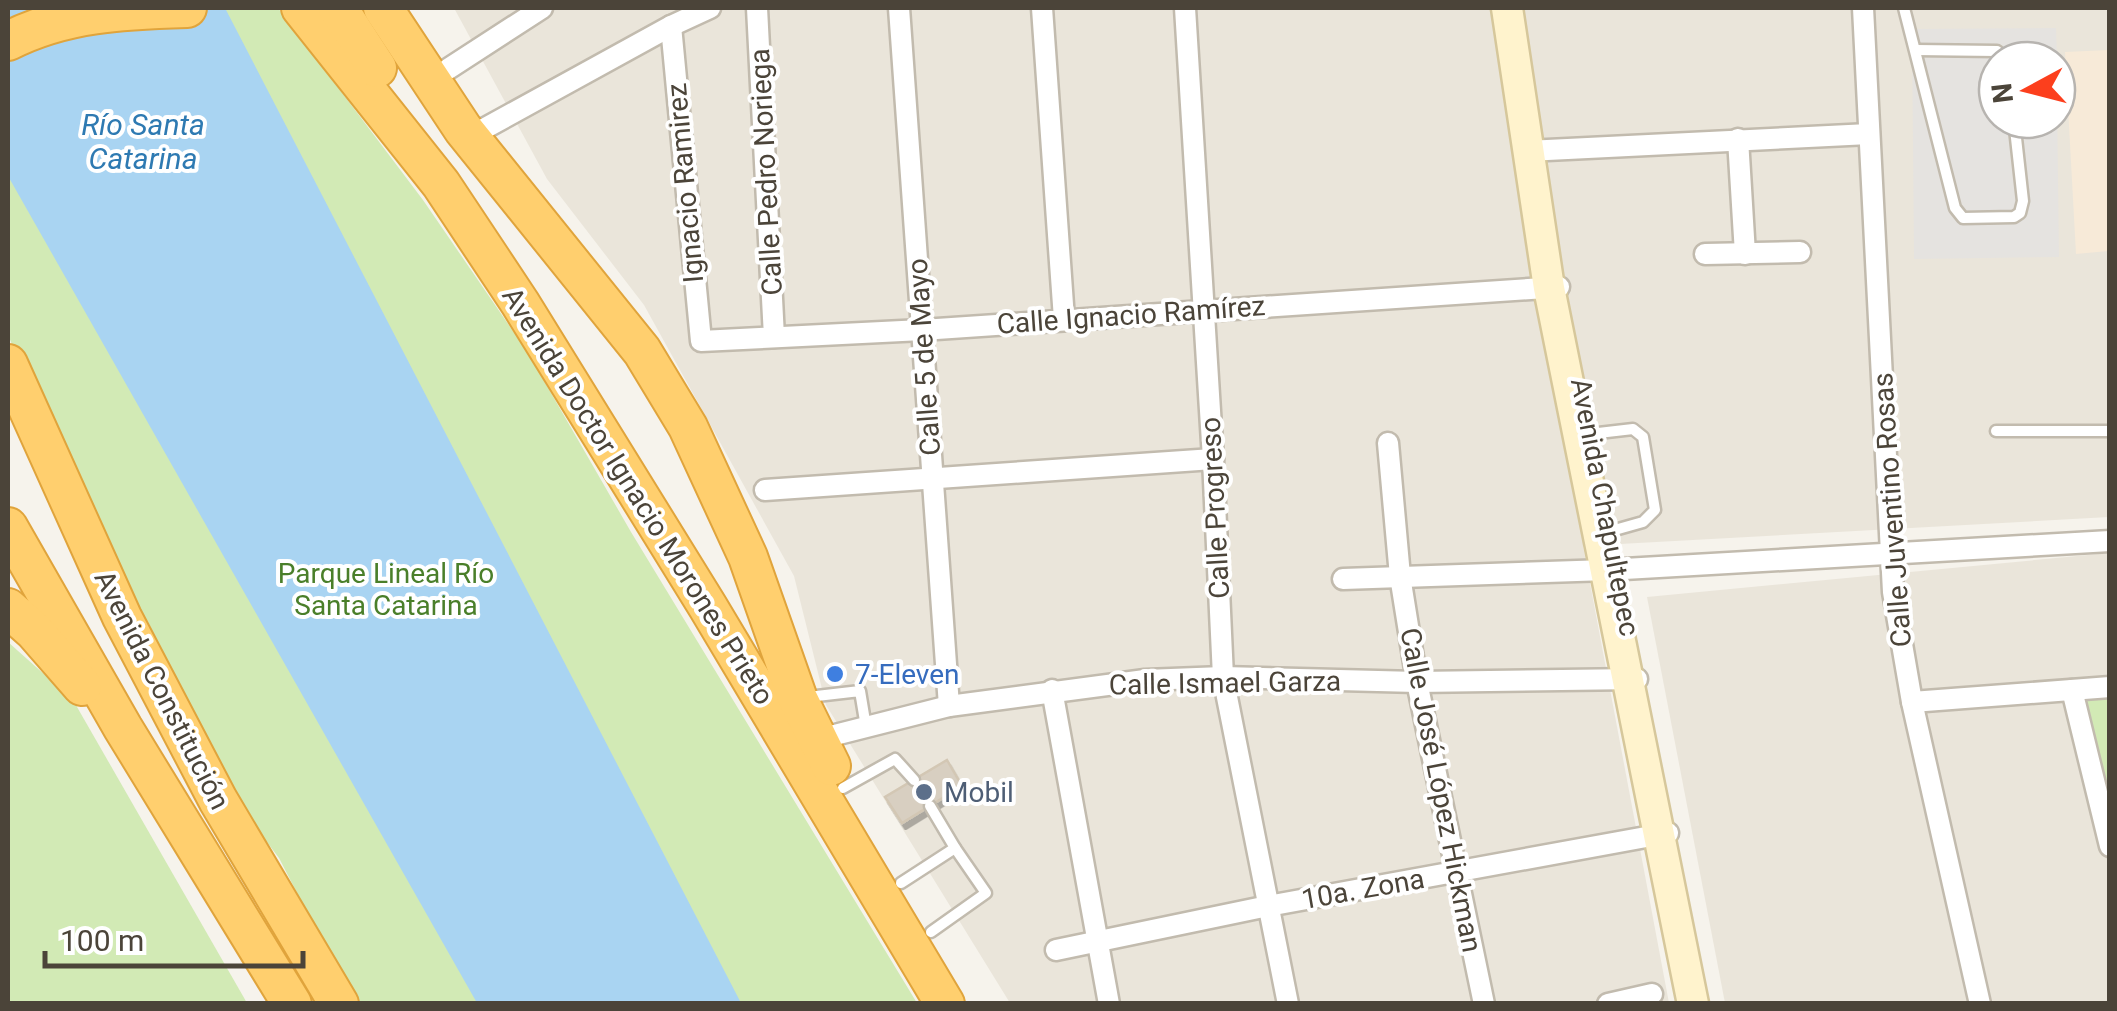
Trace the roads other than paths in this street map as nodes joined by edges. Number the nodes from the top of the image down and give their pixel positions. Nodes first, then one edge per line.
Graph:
1 (186, 8) edge
2 (301, 8) edge
3 (338, 8) edge
4 (382, 8) edge
5 (410, 8) edge
6 (542, 8) edge
7 (710, 8) edge
8 (757, 8) edge
9 (899, 8) edge
10 (1042, 8) edge
11 (1185, 8) edge
12 (1507, 8) edge
13 (1520, 8) edge
14 (1863, 8) edge
15 (1904, 8) edge
16 (671, 26) junction
17 (8, 41) edge
18 (1916, 50) junction
19 (1977, 51) edge
20 (448, 70) junction
21 (478, 132) junction
22 (1869, 134) junction
23 (1738, 139) junction
24 (2016, 140) edge
25 (1532, 150) junction
26 (441, 184) junction
27 (1800, 252) dead end
28 (1705, 254) dead end
29 (1745, 254) junction
30 (1555, 287) junction
31 (1204, 311) junction
32 (1064, 320) junction
33 (922, 330) junction
34 (774, 337) junction
35 (701, 340) joint
36 (8, 364) edge
37 (1996, 431) dead end
38 (2110, 431) edge
39 (1585, 434) junction
40 (1388, 443) dead end
41 (1213, 459) junction
42 (934, 476) junction
43 (765, 490) dead end
44 (8, 527) edge
45 (1605, 532) junction
46 (2110, 541) edge
47 (1890, 556) junction
48 (1613, 569) junction
49 (1400, 576) junction
50 (1344, 579) dead end
51 (8, 580) edge
52 (8, 608) edge
53 (708, 608) junction
54 (78, 646) junction
55 (1223, 678) junction
56 (1635, 679) junction
57 (1418, 682) junction
58 (2110, 687) edge
59 (1052, 690) junction
60 (2072, 690) junction
61 (798, 698) junction
62 (1912, 702) junction
63 (949, 706) junction
64 (866, 727) junction
65 (123, 728) junction
66 (815, 740) junction
67 (914, 780) dead end
68 (843, 788) junction
69 (930, 806) dead end
70 (1665, 833) junction
71 (2109, 838) edge
72 (955, 848) junction
73 (1458, 872) junction
74 (901, 883) junction
75 (268, 884) junction
76 (1268, 906) junction
77 (931, 932) junction
78 (1096, 942) junction
79 (1056, 950) dead end
80 (1652, 994) dead end
81 (292, 1004) edge
82 (322, 1004) edge
83 (340, 1004) edge
84 (944, 1004) edge
85 (974, 1004) edge
86 (1109, 1004) edge
87 (1288, 1004) edge
88 (1484, 1004) edge
89 (1608, 1004) edge
90 (1693, 1004) edge
91 (1704, 1004) edge
92 (1980, 1004) edge

1 - 17 highway
2 - 26 highway, Avenida Doctor Ignacio Morones Prieto
3 - 26 highway
4 - 21 highway
5 - 20 highway
6 - 20 street
7 - 16 street
8 - 34 street, Calle Pedro Noriega
9 - 33 street, Calle 5 de Mayo
10 - 32 street
11 - 31 street, Calle Progreso
12 - 25 main road
13 - 25 main road, Avenida Chapultepec
14 - 22 street, Calle Juventino Rosas
15 - 18 lane
16 - 21 street
16 - 35 street, Ignacio Ramirez
18 - 19 lane
18 - 24 lane
20 - 21 highway
21 - 61 highway, Avenida Doctor Ignacio Morones Prieto
22 - 23 street
22 - 47 street, Calle Juventino Rosas
23 - 25 street
23 - 29 street
25 - 30 main road, Avenida Chapultepec
26 - 53 highway, Avenida Doctor Ignacio Morones Prieto
27 - 29 street
28 - 29 street
30 - 31 street, Calle Ignacio Ramírez
30 - 39 main road, Avenida Chapultepec
31 - 32 street, Calle Ignacio Ramírez
31 - 41 street, Calle Progreso
32 - 33 street, Calle Ignacio Ramírez
33 - 34 street, Calle Ignacio Ramírez
33 - 42 street, Calle 5 de Mayo
34 - 35 street, Calle Ignacio Ramírez
36 - 75 highway, Avenida Constitución
37 - 38 lane
39 - 45 main road, Avenida Chapultepec
39 - 45 lane
40 - 49 street, Calle José López Hickman
41 - 42 street
41 - 55 street, Calle Progreso
42 - 43 street
42 - 63 street, Calle 5 de Mayo
44 - 54 highway, Avenida Constitución
45 - 48 main road, Avenida Chapultepec
46 - 47 street
47 - 48 street
47 - 62 street, Calle Juventino Rosas
48 - 49 street
48 - 56 main road, Avenida Chapultepec
49 - 50 street
49 - 57 street, Calle José López Hickman
51 - 54 highway
52 - 65 highway
53 - 61 highway
53 - 84 highway, Avenida Doctor Ignacio Morones Prieto
54 - 65 highway, Avenida Constitución
55 - 57 street, Calle Ismael Garza
55 - 59 street, Calle Ismael Garza
55 - 76 street, Calle Progreso
56 - 57 street, Calle Ismael Garza
56 - 70 main road, Avenida Chapultepec
57 - 73 street, Calle José López Hickman
58 - 60 street
59 - 63 street, Calle Ismael Garza
59 - 78 street
60 - 62 street
60 - 71 street
61 - 64 lane
61 - 66 highway, Avenida Doctor Ignacio Morones Prieto
62 - 92 street, Calle Juventino Rosas
63 - 64 street, Calle Ismael Garza
64 - 66 street, Calle Ismael Garza
65 - 81 highway, Avenida Constitución
66 - 68 highway, Avenida Doctor Ignacio Morones Prieto
67 - 68 lane
68 - 74 highway, Avenida Doctor Ignacio Morones Prieto
69 - 72 lane
70 - 73 street, 10a. Zona
70 - 90 main road
70 - 91 main road, Avenida Chapultepec
72 - 74 lane
72 - 77 lane
73 - 76 street, 10a. Zona
73 - 88 street, Calle José López Hickman
74 - 77 highway, Avenida Doctor Ignacio Morones Prieto
75 - 82 highway
75 - 83 highway, Avenida Constitución
76 - 78 street, 10a. Zona
76 - 87 street, Calle Progreso
77 - 85 highway, Avenida Doctor Ignacio Morones Prieto
78 - 79 street, 10a. Zona
78 - 86 street
80 - 89 street

